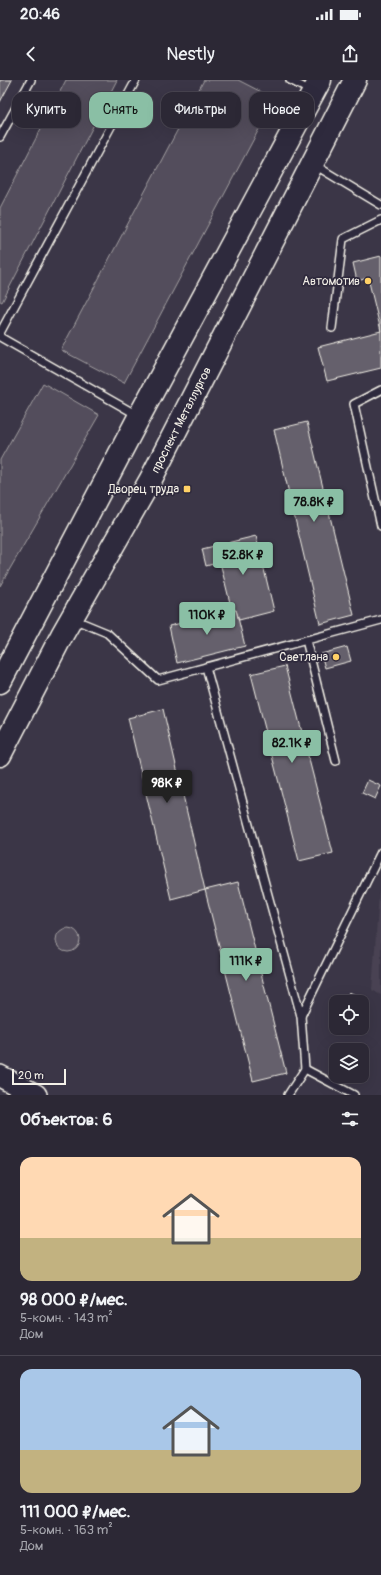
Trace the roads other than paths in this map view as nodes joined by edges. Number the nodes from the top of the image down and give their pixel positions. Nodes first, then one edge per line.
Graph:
1 (31, 80) edge
2 (136, 80) edge
3 (290, 80) edge
4 (355, 80) edge
5 (317, 86) edge
6 (0, 137) edge
7 (313, 164) junction
8 (381, 205) edge
9 (381, 220) edge
10 (332, 328) dead end
11 (0, 333) edge
12 (0, 336) edge
13 (381, 390) edge
14 (139, 417) junction
15 (381, 526) edge
16 (72, 619) junction
17 (381, 620) edge
18 (306, 640) junction
19 (206, 667) junction
20 (0, 682) edge
21 (0, 755) edge
22 (336, 761) dead end
23 (381, 852) edge
24 (301, 1016) junction
25 (305, 1069) junction
26 (0, 1076) edge
27 (36, 1095) edge
28 (288, 1095) edge
29 (354, 1095) edge

1 - 6 lane
2 - 11 lane
3 - 5 lane
4 - 7 main road, проспект Металлургов
5 - 14 main road
7 - 8 lane
7 - 16 main road, проспект Металлургов
9 - 10 lane
12 - 14 lane
13 - 15 lane
14 - 20 main road
16 - 19 lane
16 - 21 main road, проспект Металлургов
17 - 18 lane
18 - 19 lane
18 - 22 lane
19 - 24 lane
23 - 24 lane
24 - 25 lane
25 - 28 lane
25 - 29 lane
26 - 27 main road

